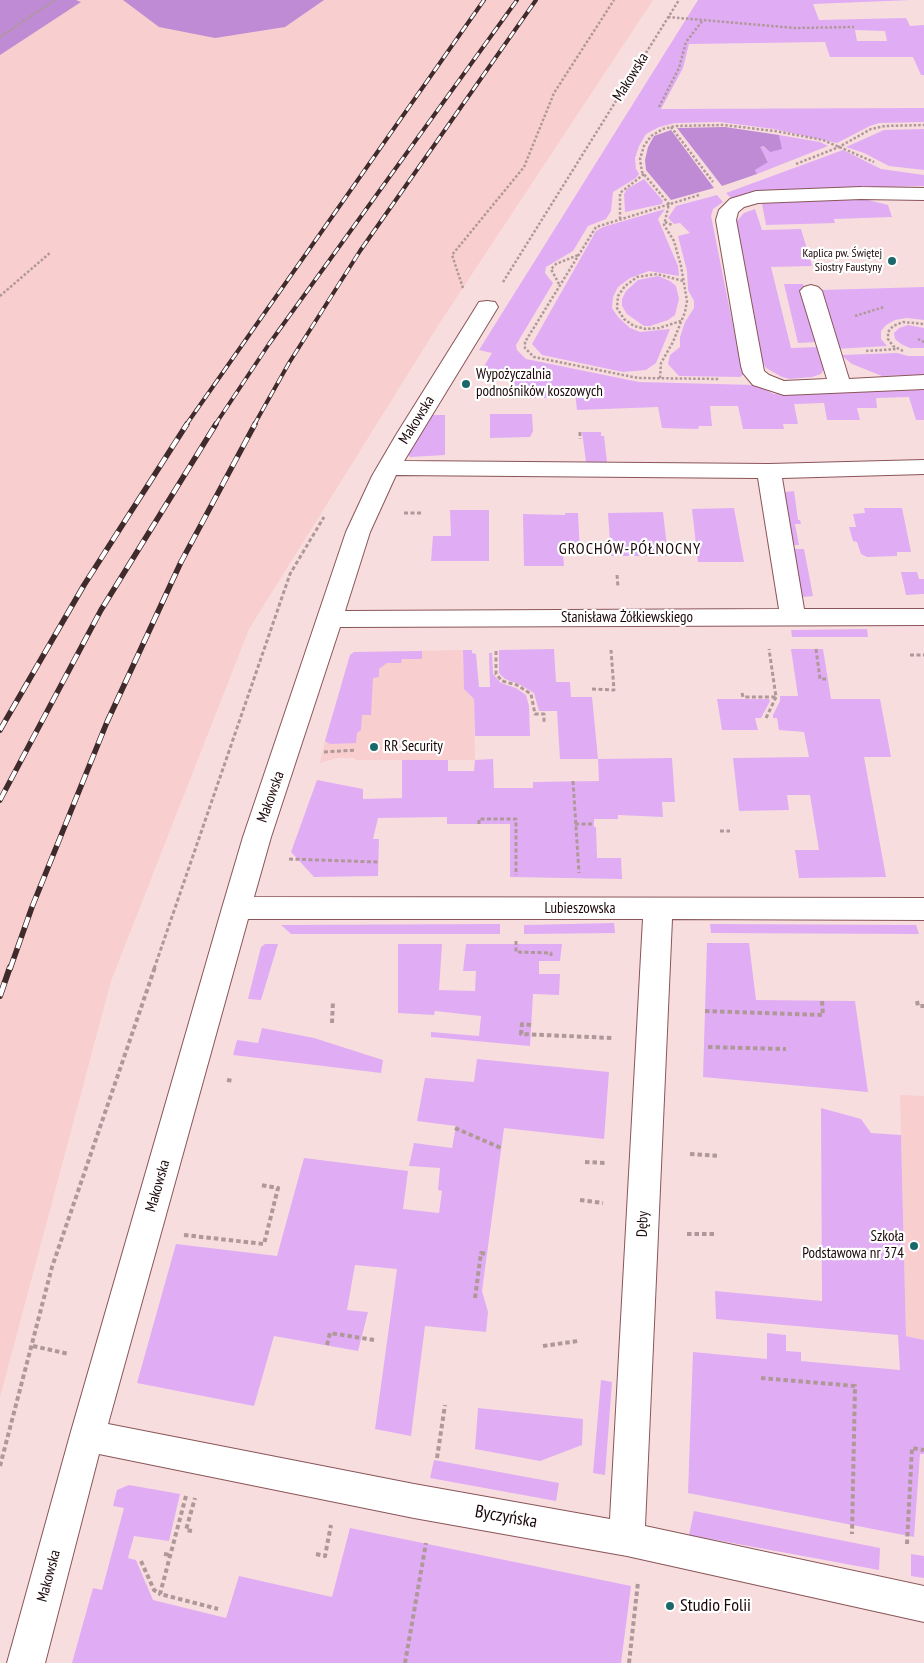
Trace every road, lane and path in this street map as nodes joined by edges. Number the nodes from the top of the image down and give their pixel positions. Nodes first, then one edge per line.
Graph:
1 (55, 0) edge
2 (614, 0) edge
3 (679, 0) edge
4 (668, 17) junction
5 (704, 20) junction
6 (854, 27) dead end
7 (0, 37) edge
8 (659, 107) dead end
9 (924, 125) edge
10 (671, 127) dead end
11 (793, 165) dead end
12 (644, 174) dead end
13 (714, 182) dead end
14 (703, 194) dead end
15 (924, 194) edge
16 (620, 219) junction
17 (665, 222) dead end
18 (672, 225) dead end
19 (51, 252) dead end
20 (578, 255) junction
21 (683, 281) dead end
22 (559, 284) junction
23 (463, 290) dead end
24 (811, 291) dead end
25 (0, 296) edge
26 (487, 307) joint
27 (681, 320) dead end
28 (924, 324) edge
29 (918, 339) dead end
30 (924, 342) edge
31 (909, 352) dead end
32 (761, 380) junction
33 (924, 382) edge
34 (840, 385) junction
35 (389, 468) junction
36 (924, 468) edge
37 (769, 471) junction
38 (329, 510) dead end
39 (924, 617) edge
40 (793, 618) junction
41 (330, 619) junction
42 (611, 649) dead end
43 (769, 649) dead end
44 (816, 649) dead end
45 (496, 650) dead end
46 (910, 655) dead end
47 (924, 655) edge
48 (826, 679) dead end
49 (592, 690) dead end
50 (742, 692) dead end
51 (776, 697) junction
52 (766, 718) dead end
53 (544, 722) dead end
54 (356, 750) dead end
55 (337, 752) dead end
56 (572, 781) dead end
57 (479, 824) dead end
58 (575, 824) junction
59 (594, 824) dead end
60 (720, 831) dead end
61 (730, 831) dead end
62 (298, 860) dead end
63 (378, 862) dead end
64 (516, 877) dead end
65 (579, 878) dead end
66 (236, 908) junction
67 (658, 908) junction
68 (924, 909) edge
69 (516, 944) dead end
70 (551, 956) dead end
71 (333, 1000) dead end
72 (822, 1001) dead end
73 (917, 1001) dead end
74 (924, 1006) edge
75 (705, 1011) dead end
76 (332, 1022) dead end
77 (531, 1024) dead end
78 (612, 1038) dead end
79 (708, 1047) dead end
80 (786, 1050) dead end
81 (455, 1128) dead end
82 (501, 1148) dead end
83 (690, 1154) dead end
84 (720, 1156) dead end
85 (585, 1162) dead end
86 (602, 1163) dead end
87 (261, 1185) dead end
88 (580, 1200) dead end
89 (599, 1202) dead end
90 (687, 1234) dead end
91 (717, 1234) dead end
92 (178, 1235) dead end
93 (487, 1254) dead end
94 (475, 1298) dead end
95 (374, 1340) dead end
96 (578, 1341) dead end
97 (33, 1346) junction
98 (327, 1346) dead end
99 (543, 1346) dead end
100 (70, 1354) dead end
101 (761, 1378) dead end
102 (445, 1405) dead end
103 (86, 1435) junction
104 (924, 1450) edge
105 (437, 1458) dead end
106 (0, 1466) edge
107 (186, 1495) dead end
108 (195, 1497) dead end
109 (332, 1524) dead end
110 (192, 1531) dead end
111 (852, 1534) dead end
112 (626, 1539) junction
113 (426, 1544) dead end
114 (907, 1544) dead end
115 (164, 1554) dead end
116 (316, 1554) dead end
117 (171, 1555) junction
118 (141, 1561) dead end
119 (638, 1588) dead end
120 (160, 1594) junction
121 (924, 1604) edge
122 (218, 1609) dead end
123 (26, 1663) edge
124 (405, 1663) edge
125 (630, 1663) edge

1 - 7 path
2 - 23 path
3 - 4 path, Makowska
4 - 5 path
4 - 26 path, Makowska
5 - 6 path
5 - 8 path
9 - 11 path
10 - 13 path
12 - 16 path
14 - 16 path
15 - 32 street
16 - 20 path
17 - 18 path
19 - 25 path
20 - 22 path
20 - 22 path
21 - 27 path
22 - 32 path
24 - 34 street
26 - 35 street, Makowska
28 - 31 path
29 - 30 path
32 - 34 street
33 - 34 street
35 - 37 street
35 - 41 street, Makowska
36 - 37 street
37 - 40 street
38 - 97 path
39 - 40 street, Stanisława Żółkiewskiego
40 - 41 street, Stanisława Żółkiewskiego
41 - 66 street, Makowska
42 - 49 path
43 - 51 path
44 - 48 path
45 - 53 path
46 - 47 path
50 - 51 path
51 - 52 path
54 - 55 path
56 - 58 path
57 - 64 path
58 - 59 path
58 - 65 path
60 - 61 path
62 - 63 path
66 - 67 street, Lubieszowska
66 - 103 street, Makowska
67 - 68 street, Lubieszowska
67 - 112 street, Dęby
69 - 70 path
71 - 76 path
72 - 75 path
73 - 74 path
77 - 78 path
79 - 80 path
81 - 82 path
83 - 84 path
85 - 86 path
87 - 92 path
88 - 89 path
90 - 91 path
93 - 94 path
95 - 98 path
96 - 99 path
97 - 100 path
97 - 106 path
101 - 111 path
102 - 105 path
103 - 112 street, Byczyńska
103 - 123 street, Makowska
104 - 114 path
107 - 117 path
108 - 110 path
109 - 116 path
112 - 121 street, Byczyńska
113 - 124 path
115 - 117 path
117 - 120 path
118 - 120 path
119 - 125 path
120 - 122 path

